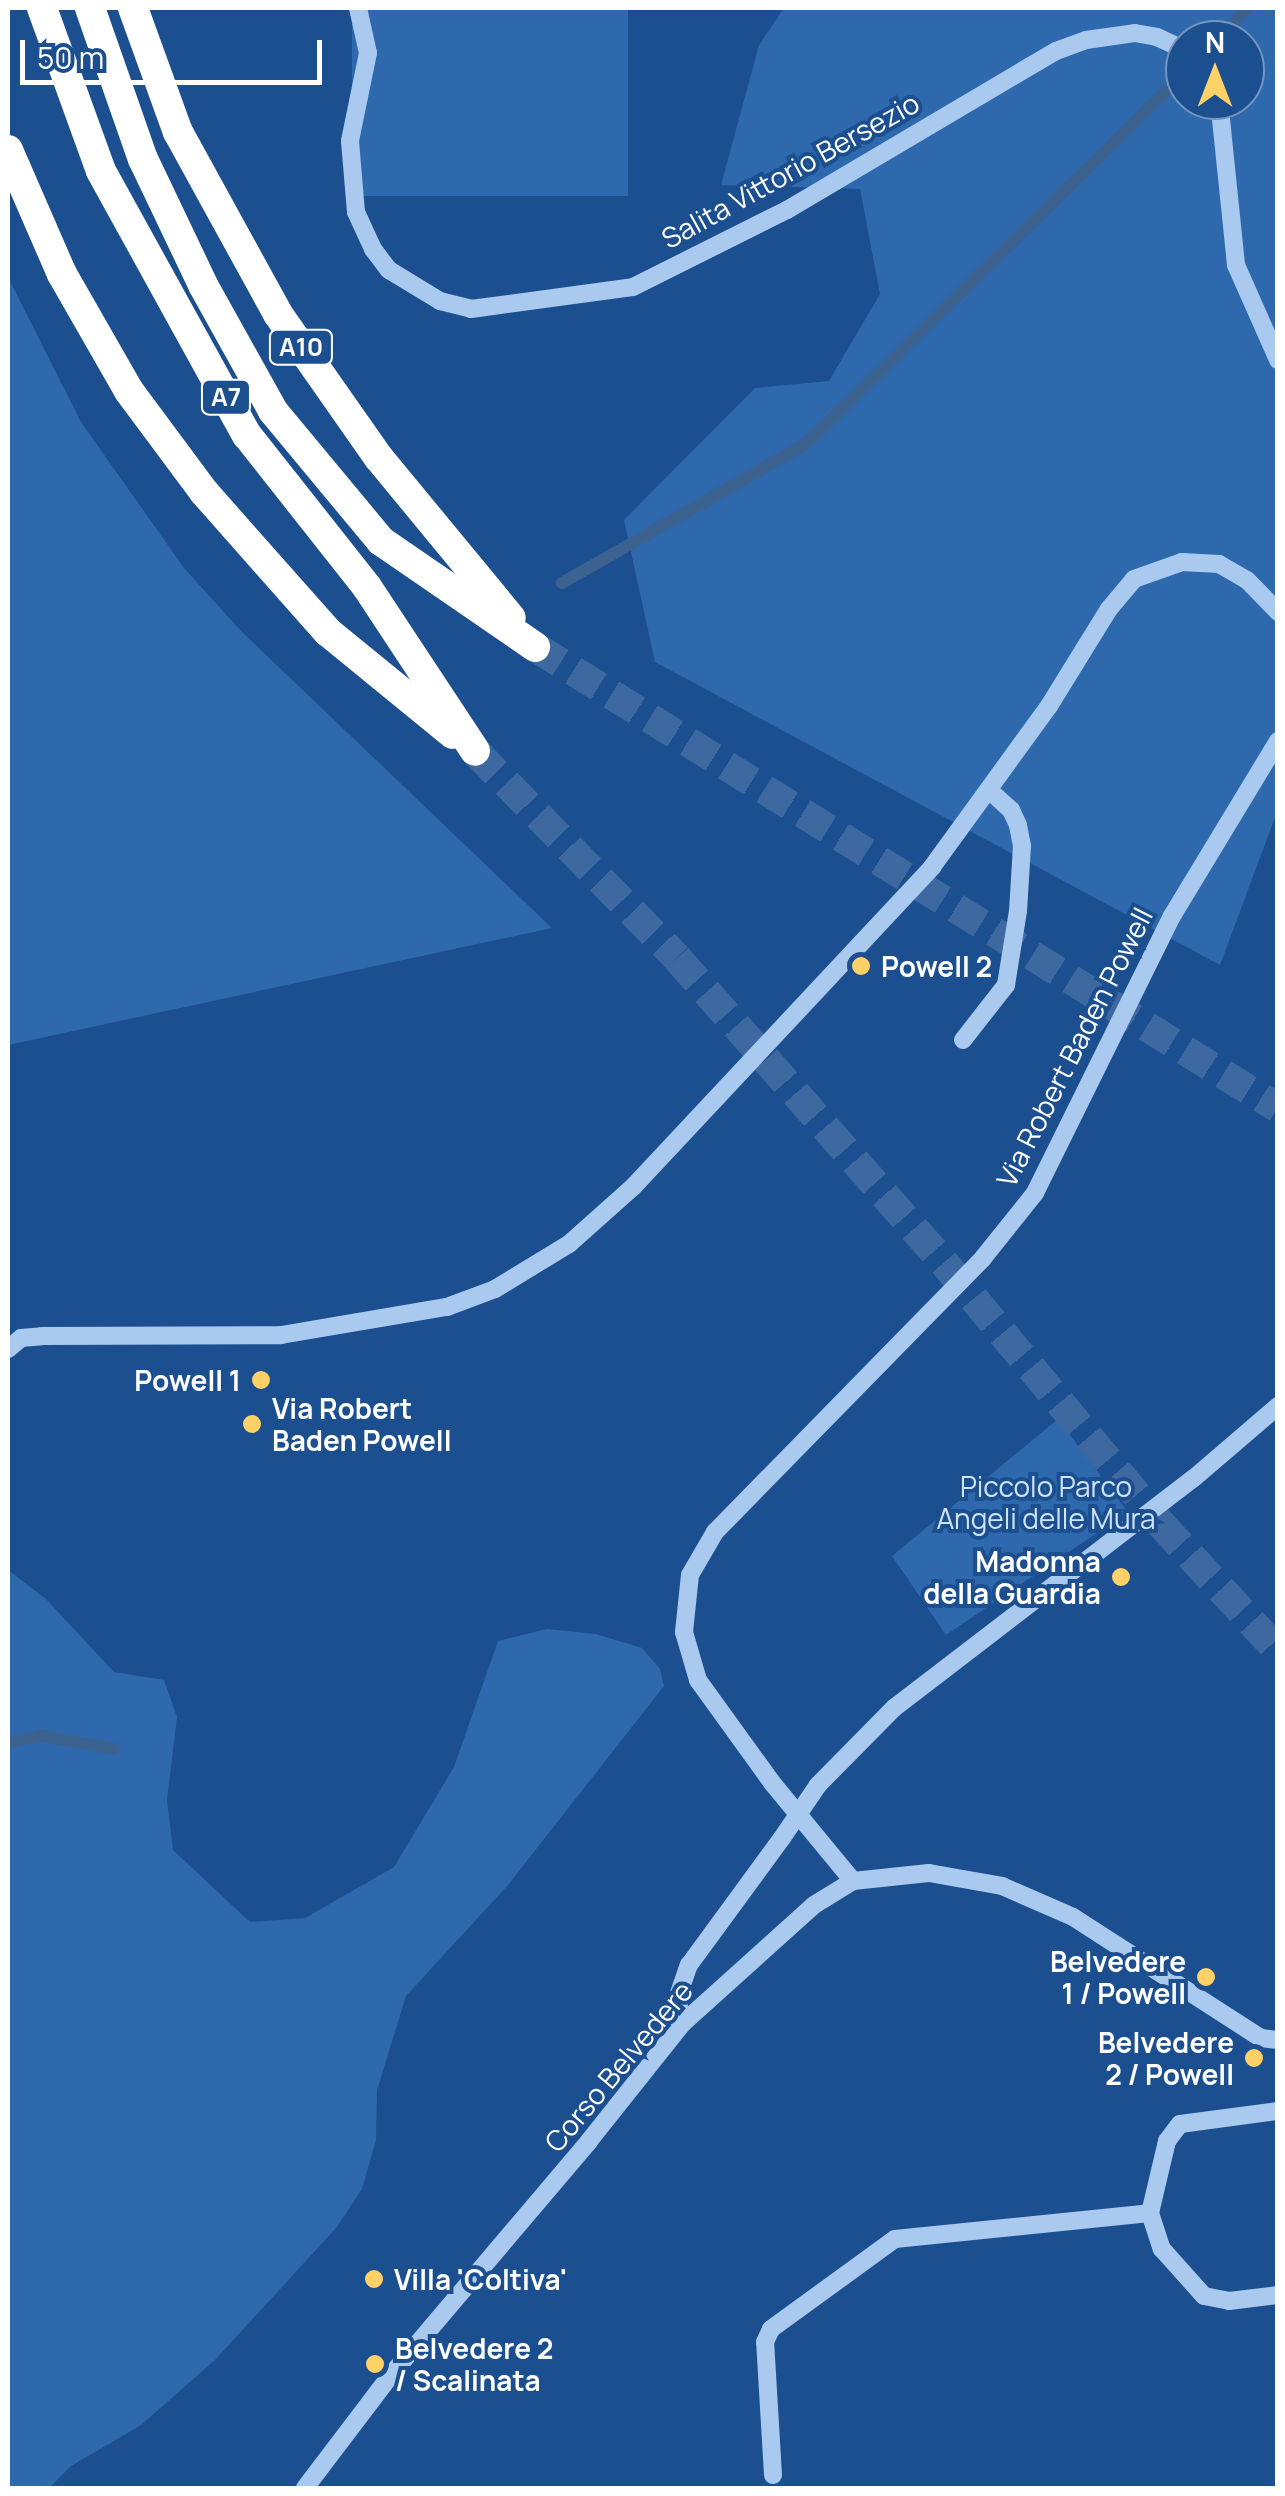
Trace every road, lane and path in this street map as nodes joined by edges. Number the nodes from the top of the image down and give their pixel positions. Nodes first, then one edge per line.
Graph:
1 (42, 8) edge
2 (90, 8) edge
3 (133, 8) edge
4 (358, 8) edge
5 (1165, 40) edge
6 (1221, 120) edge
7 (8, 150) edge
8 (1278, 360) edge
9 (1278, 612) edge
10 (534, 648) joint
11 (1278, 741) edge
12 (989, 790) junction
13 (963, 1040) dead end
14 (8, 1349) edge
15 (1278, 1406) edge
16 (853, 1881) junction
17 (683, 2023) junction
18 (1278, 2040) edge
19 (1278, 2111) edge
20 (1150, 2213) junction
21 (1278, 2295) edge
22 (772, 2475) dead end
23 (306, 2488) edge

1 - 7 highway, A7
2 - 10 highway, A7
3 - 10 highway, A10
4 - 5 street, Salita Vittorio Bersezio
6 - 8 street
9 - 12 street
11 - 16 street, Via Robert Baden Powell
12 - 13 street
12 - 14 street
15 - 17 street, bridge
16 - 17 street, Corso Belvedere
16 - 18 street, Corso Belvedere
17 - 23 street, Corso Belvedere
19 - 20 street
20 - 21 street
20 - 22 street

